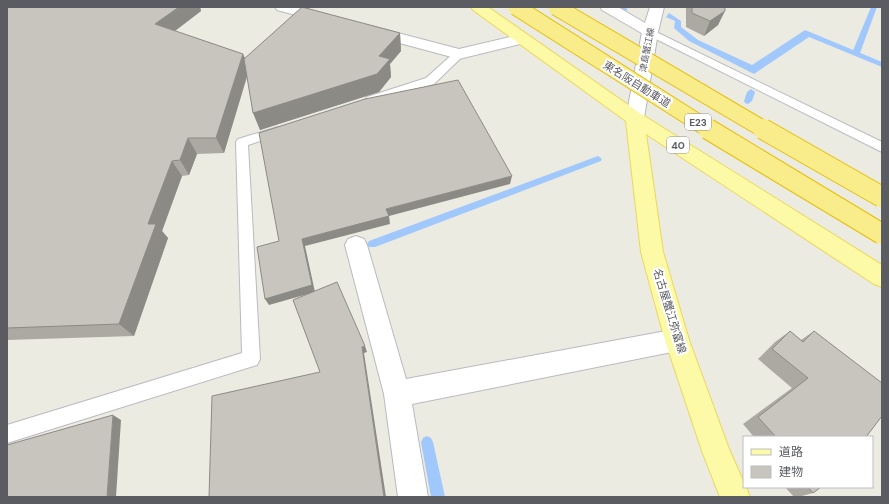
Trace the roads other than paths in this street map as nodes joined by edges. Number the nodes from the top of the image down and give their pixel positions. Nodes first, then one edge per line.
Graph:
1 (282, 7) edge
2 (478, 7) edge
3 (516, 7) edge
4 (556, 7) edge
5 (607, 7) edge
6 (657, 7) edge
7 (343, 23) edge
8 (359, 28) edge
9 (650, 32) junction
10 (523, 39) junction
11 (459, 54) junction
12 (355, 105) edge
13 (635, 118) junction
14 (295, 125) edge
15 (882, 147) edge
16 (882, 197) edge
17 (882, 234) edge
18 (356, 245) dead end
19 (882, 277) edge
20 (677, 340) junction
21 (397, 394) junction
22 (7, 434) edge
23 (413, 497) edge
24 (735, 497) edge

1 - 7 street
2 - 10 main road, 40
3 - 17 highway, 東名阪自動車道 / E23, bridge
4 - 16 highway, E23, bridge
5 - 9 street
6 - 9 street, 津島蟹江線
8 - 11 street
9 - 13 street, 津島蟹江線
9 - 15 lane
10 - 11 street
10 - 13 main road, 40
11 - 12 lane
13 - 19 main road, 40
13 - 20 main road, 名古屋蟹江弥富線
14 - 22 lane
18 - 21 street
20 - 21 street
20 - 24 main road, 名古屋蟹江弥富線
21 - 23 street

